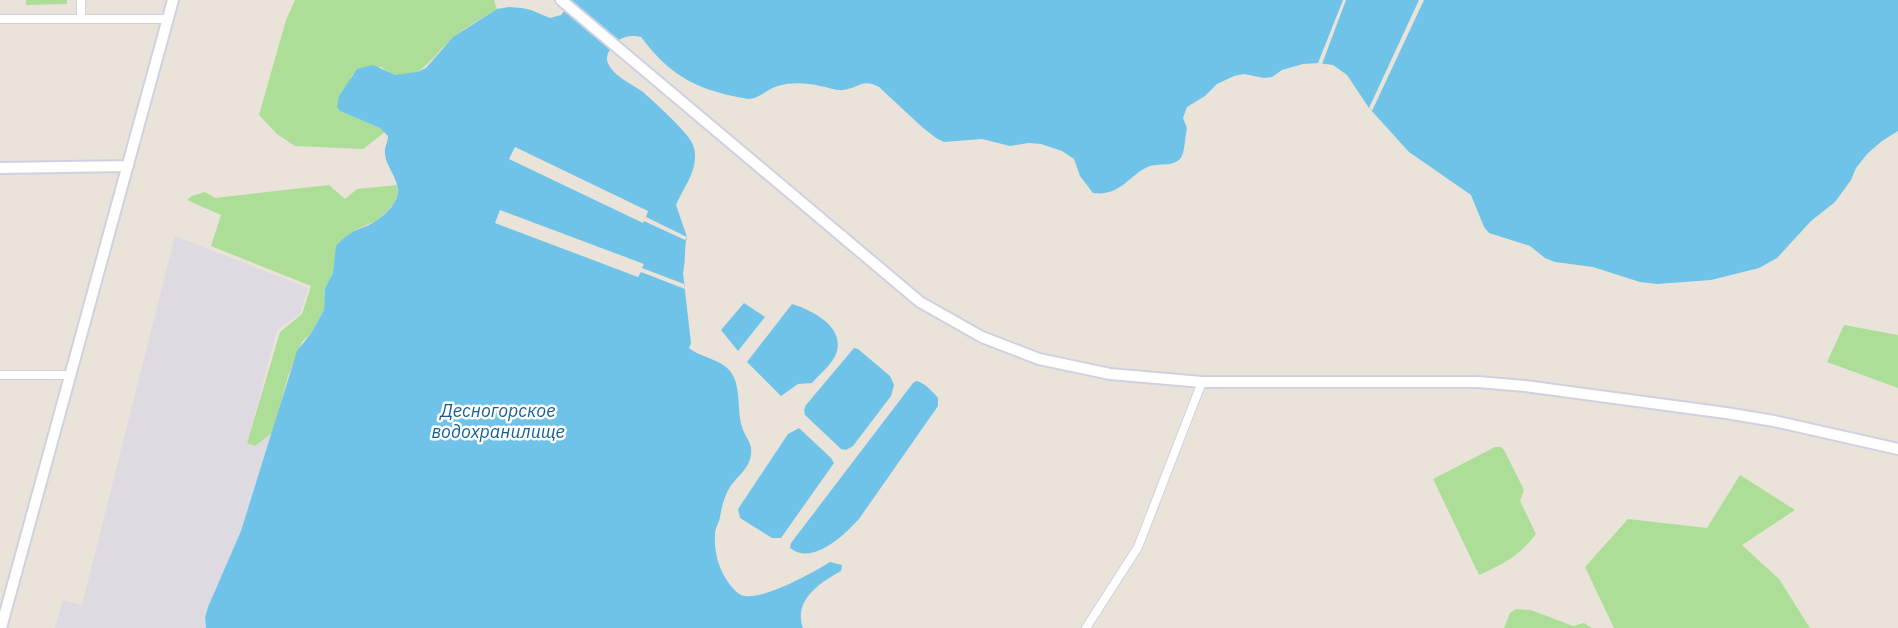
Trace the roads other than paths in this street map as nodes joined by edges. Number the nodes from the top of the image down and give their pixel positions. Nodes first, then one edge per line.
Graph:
1 (81, 0) edge
2 (172, 0) edge
3 (561, 1) edge
4 (81, 18) junction
5 (0, 19) edge
6 (167, 19) junction
7 (128, 166) junction
8 (0, 168) edge
9 (0, 375) edge
10 (71, 375) junction
11 (1202, 382) junction
12 (1898, 449) edge
13 (1, 628) edge
14 (1086, 628) edge

1 - 4 street
2 - 6 street
3 - 11 street
4 - 5 street
4 - 6 street
6 - 7 street
7 - 8 street
7 - 10 street
9 - 10 street
10 - 13 street
11 - 12 street
11 - 14 street

